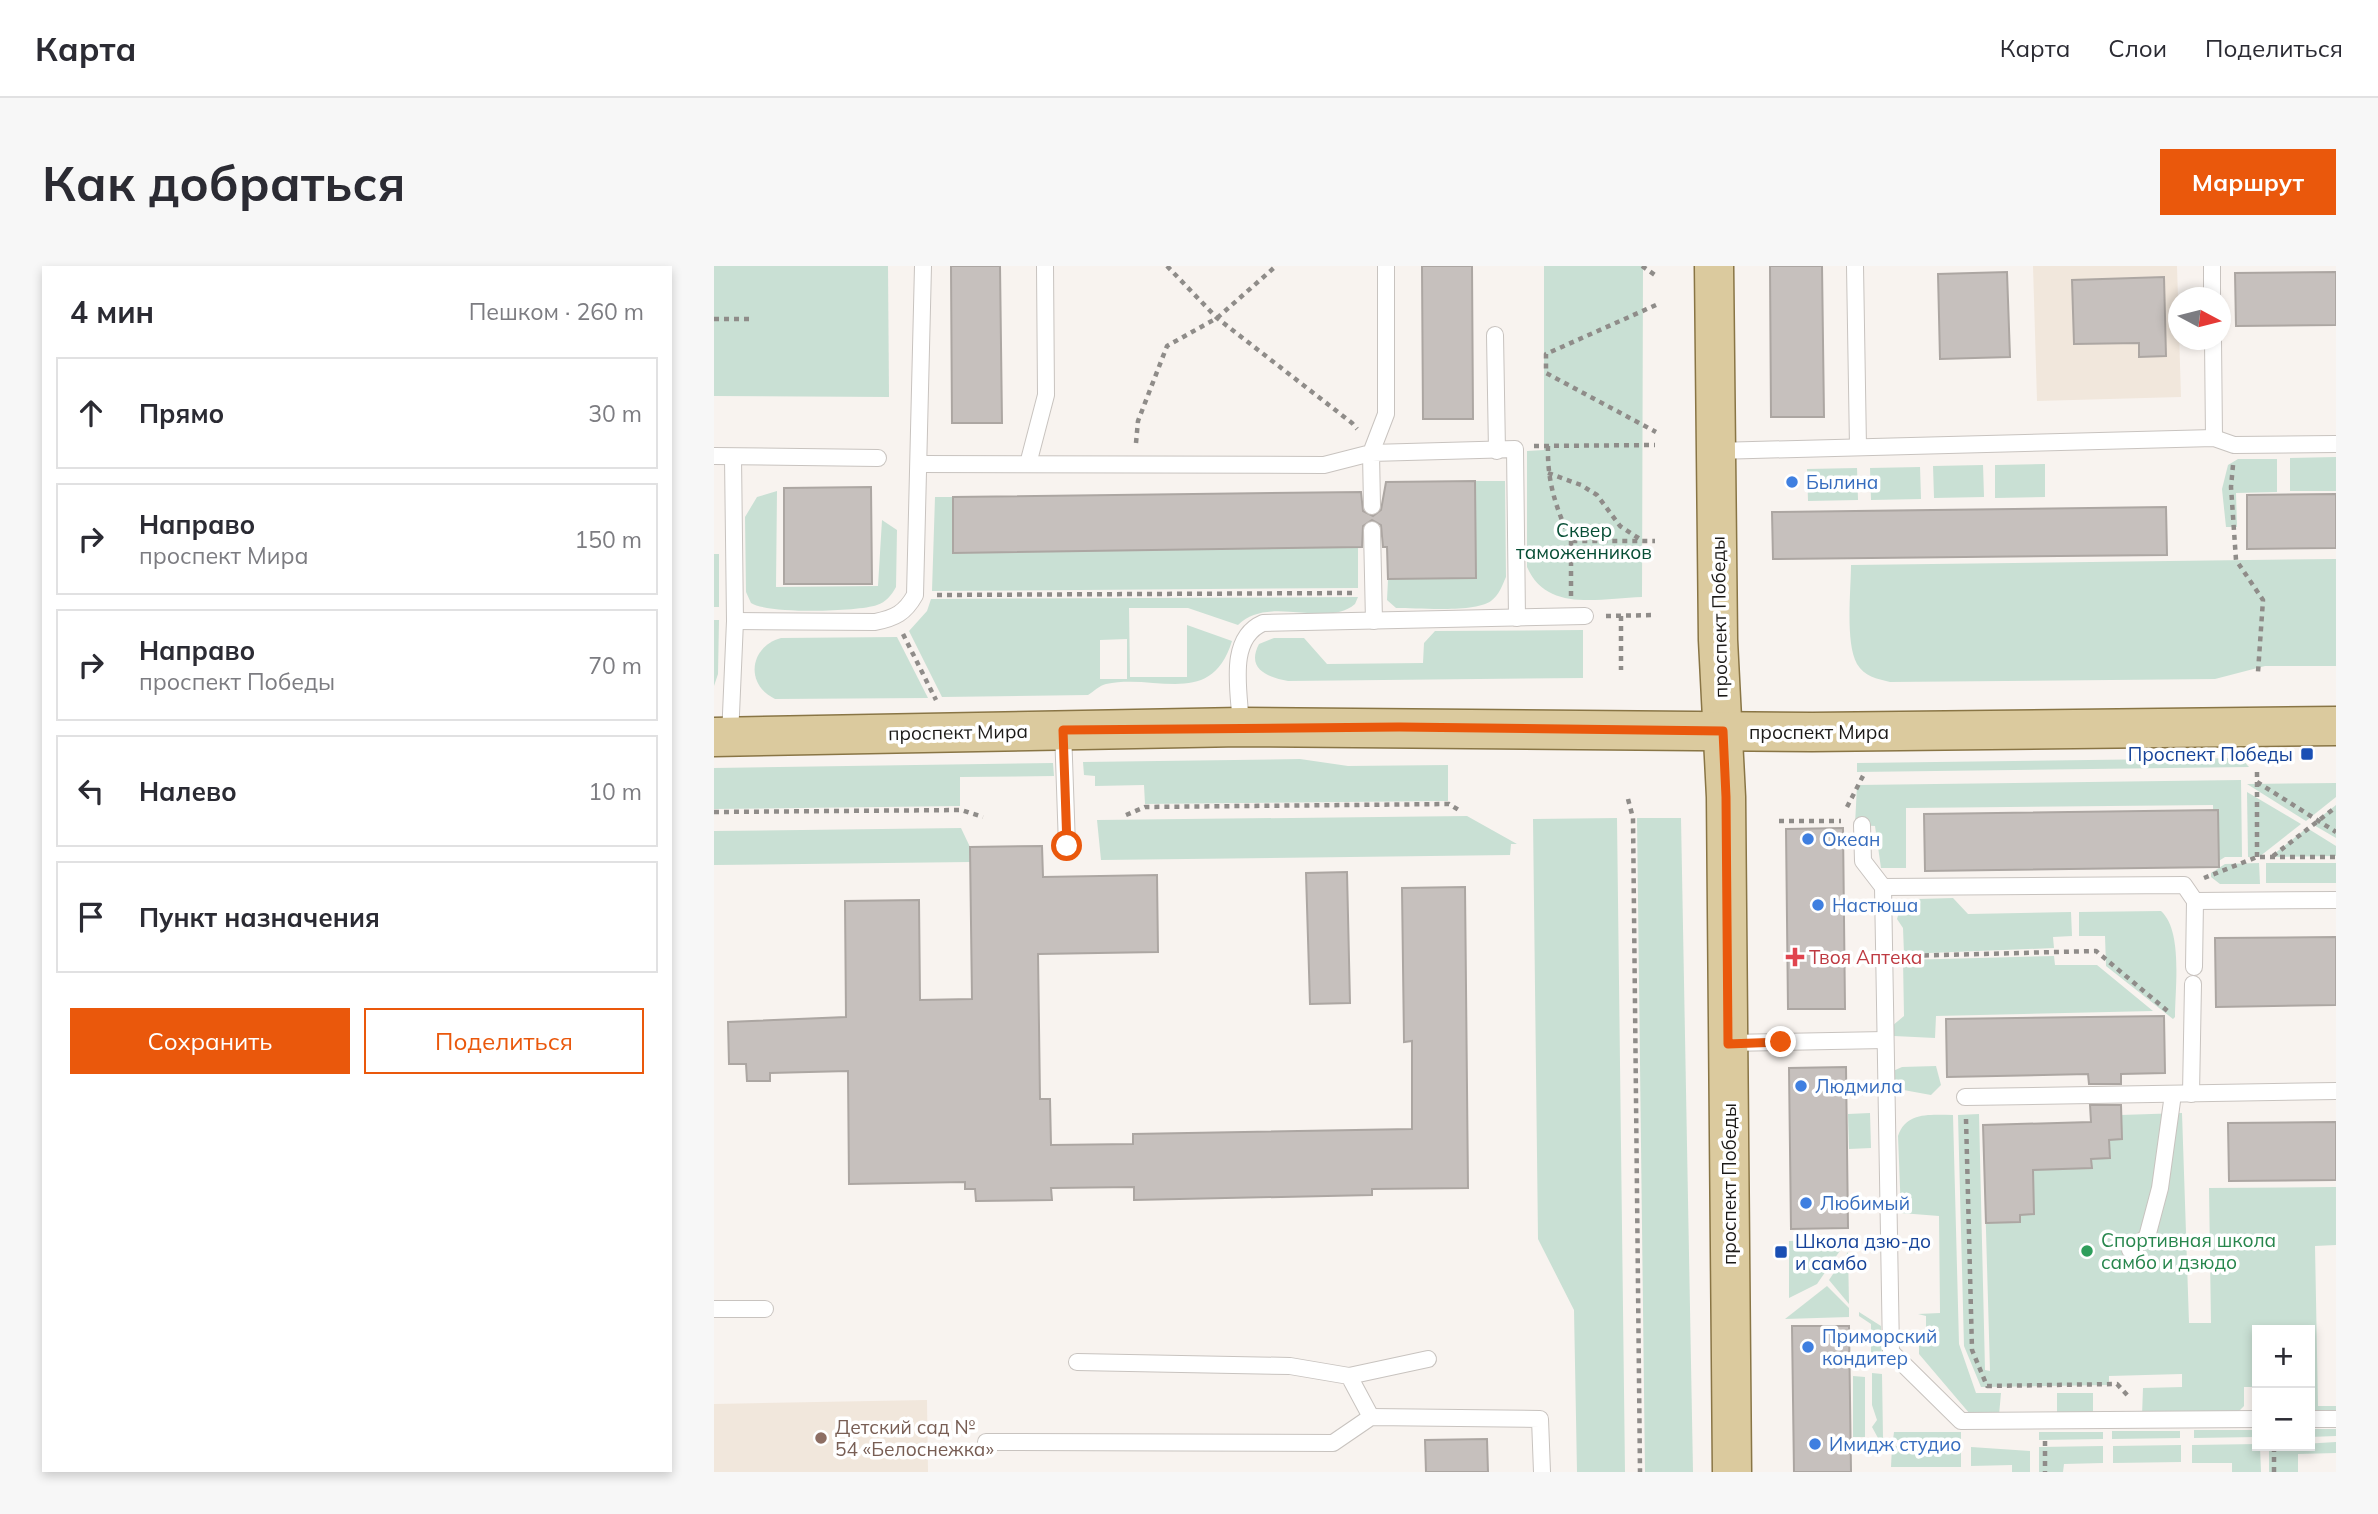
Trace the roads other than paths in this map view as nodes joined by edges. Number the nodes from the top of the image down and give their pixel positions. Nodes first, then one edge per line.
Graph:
1 (923, 266) edge
2 (1045, 266) edge
3 (1386, 266) edge
4 (1714, 266) edge
5 (1856, 266) edge
6 (2212, 266) edge
7 (2212, 287) edge
8 (1495, 335) dead end
9 (2213, 350) edge
10 (2214, 438) junction
11 (2336, 444) edge
12 (1858, 447) junction
13 (1497, 451) junction
14 (1716, 451) junction
15 (1371, 453) junction
16 (714, 456) edge
17 (733, 457) junction
18 (878, 458) dead end
19 (920, 464) junction
20 (1028, 464) junction
21 (1372, 506) dead end
22 (1373, 530) dead end
23 (1578, 616) road end
24 (1517, 618) junction
25 (734, 621) junction
26 (1374, 621) junction
27 (2336, 726) edge
28 (1241, 727) junction
29 (1063, 730) junction
30 (1723, 731) junction
31 (722, 737) edge
32 (1862, 825) road end
33 (1067, 846) dead end
34 (1882, 887) junction
35 (2336, 900) edge
36 (2195, 901) junction
37 (2194, 967) dead end
38 (2193, 984) dead end
39 (1885, 1040) junction
40 (1728, 1044) junction
41 (2336, 1091) edge
42 (2173, 1094) junction
43 (2191, 1094) junction
44 (1965, 1097) road end
45 (2130, 1250) dead end
46 (714, 1309) edge
47 (765, 1309) dead end
48 (1428, 1359) dead end
49 (1077, 1362) dead end
50 (1349, 1376) junction
51 (1371, 1417) junction
52 (2252, 1419) edge
53 (2315, 1419) edge
54 (2336, 1419) edge
55 (986, 1442) dead end
56 (1542, 1472) edge
57 (1732, 1472) edge

1 - 19 lane
2 - 20 lane
3 - 15 lane
4 - 14 main road, проспект Победы
5 - 12 lane
6 - 7 lane
8 - 13 lane
9 - 10 lane
10 - 11 lane
10 - 12 lane
12 - 14 lane
13 - 15 lane
13 - 24 lane
14 - 30 main road, проспект Победы
15 - 20 lane
15 - 21 lane
16 - 17 lane
17 - 18 lane
17 - 25 lane
19 - 20 lane
19 - 25 lane
22 - 26 lane
23 - 24 lane
24 - 26 lane
25 - 31 lane
26 - 28 lane
27 - 30 main road, проспект Мира
28 - 29 main road, проспект Мира
28 - 30 main road, проспект Мира
29 - 31 main road, проспект Мира
29 - 33 lane
30 - 40 main road, проспект Победы
32 - 34 lane
34 - 36 lane
34 - 39 lane
35 - 36 lane
36 - 37 lane
38 - 43 lane
39 - 40 lane
39 - 52 lane
40 - 57 main road, проспект Победы
41 - 43 lane
42 - 43 lane
42 - 44 lane
42 - 45 lane
46 - 47 lane
48 - 50 lane
49 - 50 lane
50 - 51 lane
51 - 55 lane
51 - 56 lane
53 - 54 lane

